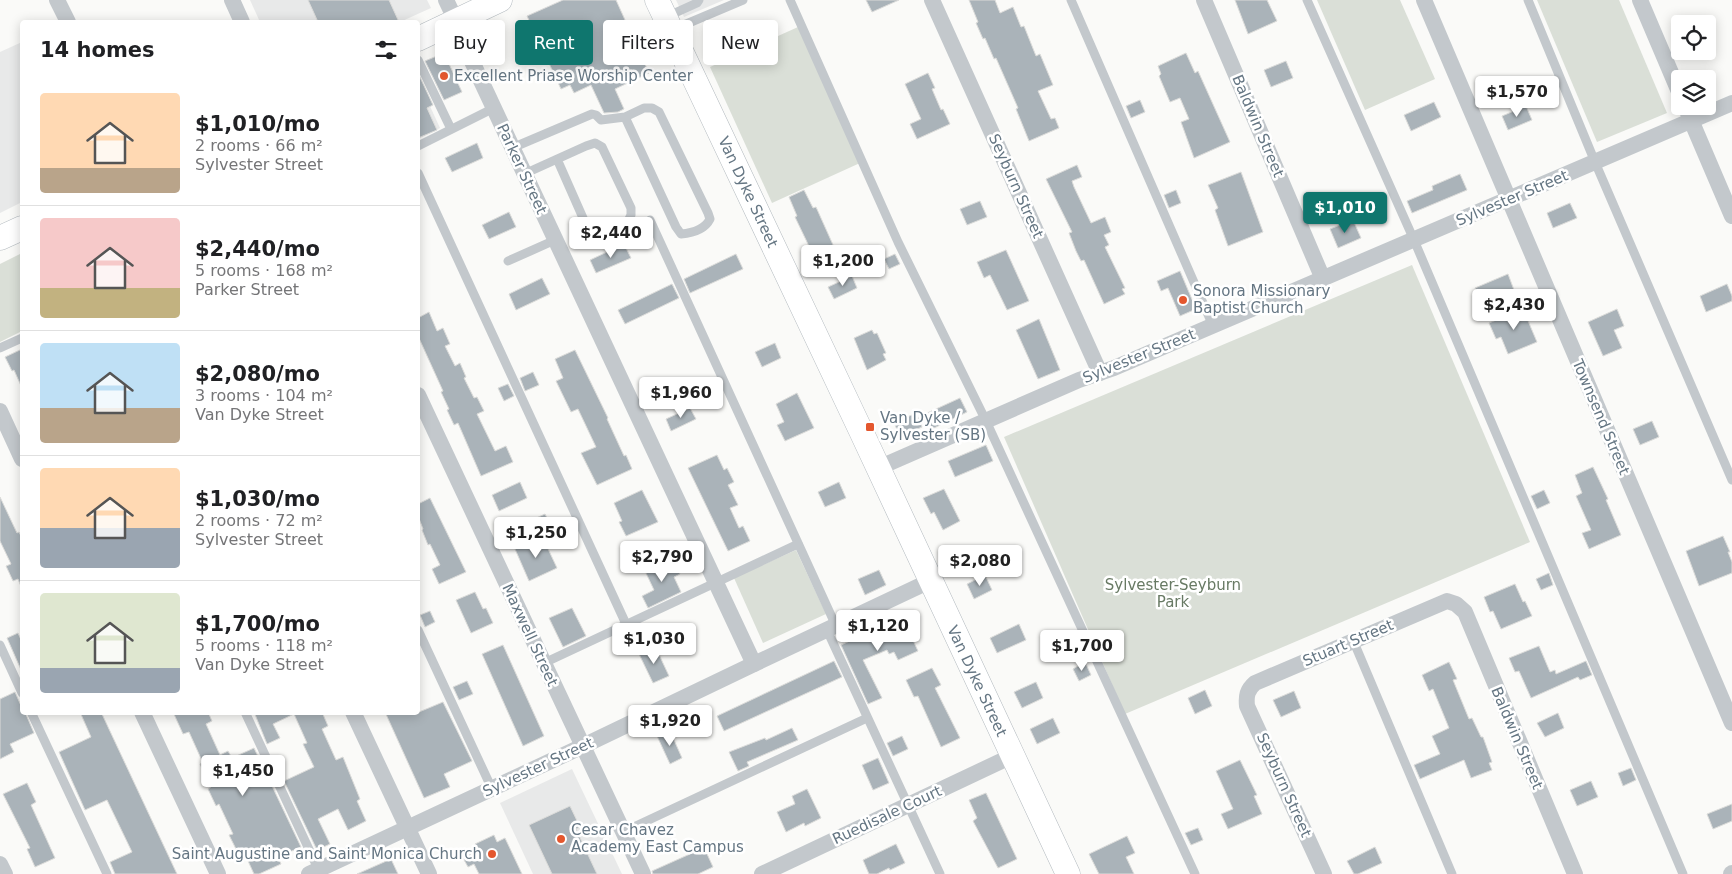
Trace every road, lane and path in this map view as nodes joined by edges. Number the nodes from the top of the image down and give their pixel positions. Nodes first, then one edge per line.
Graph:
1 (57, 0) edge
2 (233, 0) edge
3 (500, 0) edge
4 (699, 0) edge
5 (743, 0) edge
6 (790, 0) edge
7 (932, 0) edge
8 (1070, 0) edge
9 (1204, 0) edge
10 (1307, 0) edge
11 (1424, 0) edge
12 (1528, 0) edge
13 (1640, 0) edge
14 (451, 10) edge
15 (664, 16) edge
16 (67, 20) edge
17 (240, 20) edge
18 (420, 37) edge
19 (420, 64) edge
20 (1671, 73) edge
21 (1732, 103) edge
22 (1716, 107) edge
23 (494, 108) junction
24 (1686, 115) edge
25 (1688, 115) edge
26 (624, 117) junction
27 (451, 129) junction
28 (420, 145) edge
29 (512, 148) junction
30 (557, 159) junction
31 (1595, 162) junction
32 (524, 174) junction
33 (420, 177) edge
34 (1509, 199) junction
35 (1732, 216) edge
36 (650, 220) dead end
37 (20, 229) edge
38 (0, 238) edge
39 (555, 240) junction
40 (1414, 240) junction
41 (508, 261) dead end
42 (1323, 279) junction
43 (1213, 326) junction
44 (20, 339) edge
45 (0, 348) edge
46 (1100, 373) junction
47 (420, 399) edge
48 (0, 411) edge
49 (986, 421) junction
50 (20, 455) edge
51 (878, 468) junction
52 (1732, 480) edge
53 (798, 544) junction
54 (930, 581) junction
55 (715, 582) junction
56 (1456, 604) joint
57 (626, 624) junction
58 (831, 628) junction
59 (420, 634) edge
60 (1353, 640) junction
61 (0, 645) edge
62 (544, 663) junction
63 (754, 664) junction
64 (20, 690) edge
65 (1246, 696) joint
66 (32, 715) edge
67 (143, 715) edge
68 (246, 715) edge
69 (354, 715) edge
70 (867, 718) junction
71 (1732, 723) edge
72 (583, 746) junction
73 (1012, 756) junction
74 (492, 789) junction
75 (908, 806) junction
76 (408, 829) junction
77 (623, 832) junction
78 (0, 864) edge
79 (316, 873) edge
80 (5, 874) edge
81 (107, 874) edge
82 (218, 874) edge
83 (429, 874) edge
84 (643, 874) edge
85 (762, 874) edge
86 (940, 874) edge
87 (1068, 874) edge
88 (1195, 874) edge
89 (1324, 874) edge
90 (1452, 874) edge
91 (1575, 874) edge
92 (1683, 874) edge

1 - 16 street
2 - 17 street
3 - 14 main road
4 - 15 lane
5 - 15 lane
6 - 49 lane
7 - 46 street, Seyburn Street
8 - 43 lane
9 - 42 street, Baldwin Street
10 - 40 lane
11 - 34 street, Townsend Street
12 - 31 lane
13 - 20 street
14 - 18 main road
14 - 23 street, Parker Street
15 - 51 main road, Van Dyke Street
19 - 27 lane
21 - 22 street, Sylvester Street
23 - 27 lane
23 - 29 street, Parker Street
24 - 31 street, Sylvester Street
25 - 35 street
26 - 26 lane
26 - 29 lane
27 - 28 lane
29 - 32 street, Parker Street
30 - 30 lane
30 - 32 lane
31 - 34 street, Sylvester Street
31 - 52 lane
32 - 39 street, Parker Street
33 - 57 lane
34 - 40 street, Sylvester Street
34 - 71 street, Townsend Street
36 - 53 lane
37 - 38 main road
39 - 41 lane
39 - 55 street, Parker Street
40 - 42 street, Sylvester Street
40 - 92 lane
42 - 43 street, Sylvester Street
43 - 46 street, Sylvester Street
44 - 45 lane
46 - 49 street, Sylvester Street
47 - 62 street, Maxwell Street
48 - 50 street
49 - 51 street, Sylvester Street
49 - 88 lane
51 - 54 main road, Van Dyke Street
53 - 55 lane
53 - 58 lane
54 - 58 street, Sylvester Street
54 - 73 main road, Van Dyke Street
55 - 57 lane
55 - 63 street, Parker Street
56 - 60 street, Stuart Street
56 - 91 street, Baldwin Street
57 - 62 lane
58 - 63 street, Sylvester Street
58 - 70 lane
59 - 74 lane
60 - 65 street, Stuart Street
60 - 90 lane
61 - 64 lane
62 - 72 street, Maxwell Street
63 - 72 street, Sylvester Street
65 - 89 street, Seyburn Street
66 - 81 lane
67 - 82 street
68 - 79 lane
69 - 76 street
70 - 75 lane
70 - 77 lane
72 - 74 street, Sylvester Street
72 - 77 street, Maxwell Street
73 - 75 street, Ruedisale Court
73 - 87 main road, Van Dyke Street
74 - 76 street, Sylvester Street
75 - 85 street, Ruedisale Court
75 - 86 lane
76 - 79 street, Sylvester Street
76 - 83 street
77 - 84 street, Maxwell Street
78 - 80 street

